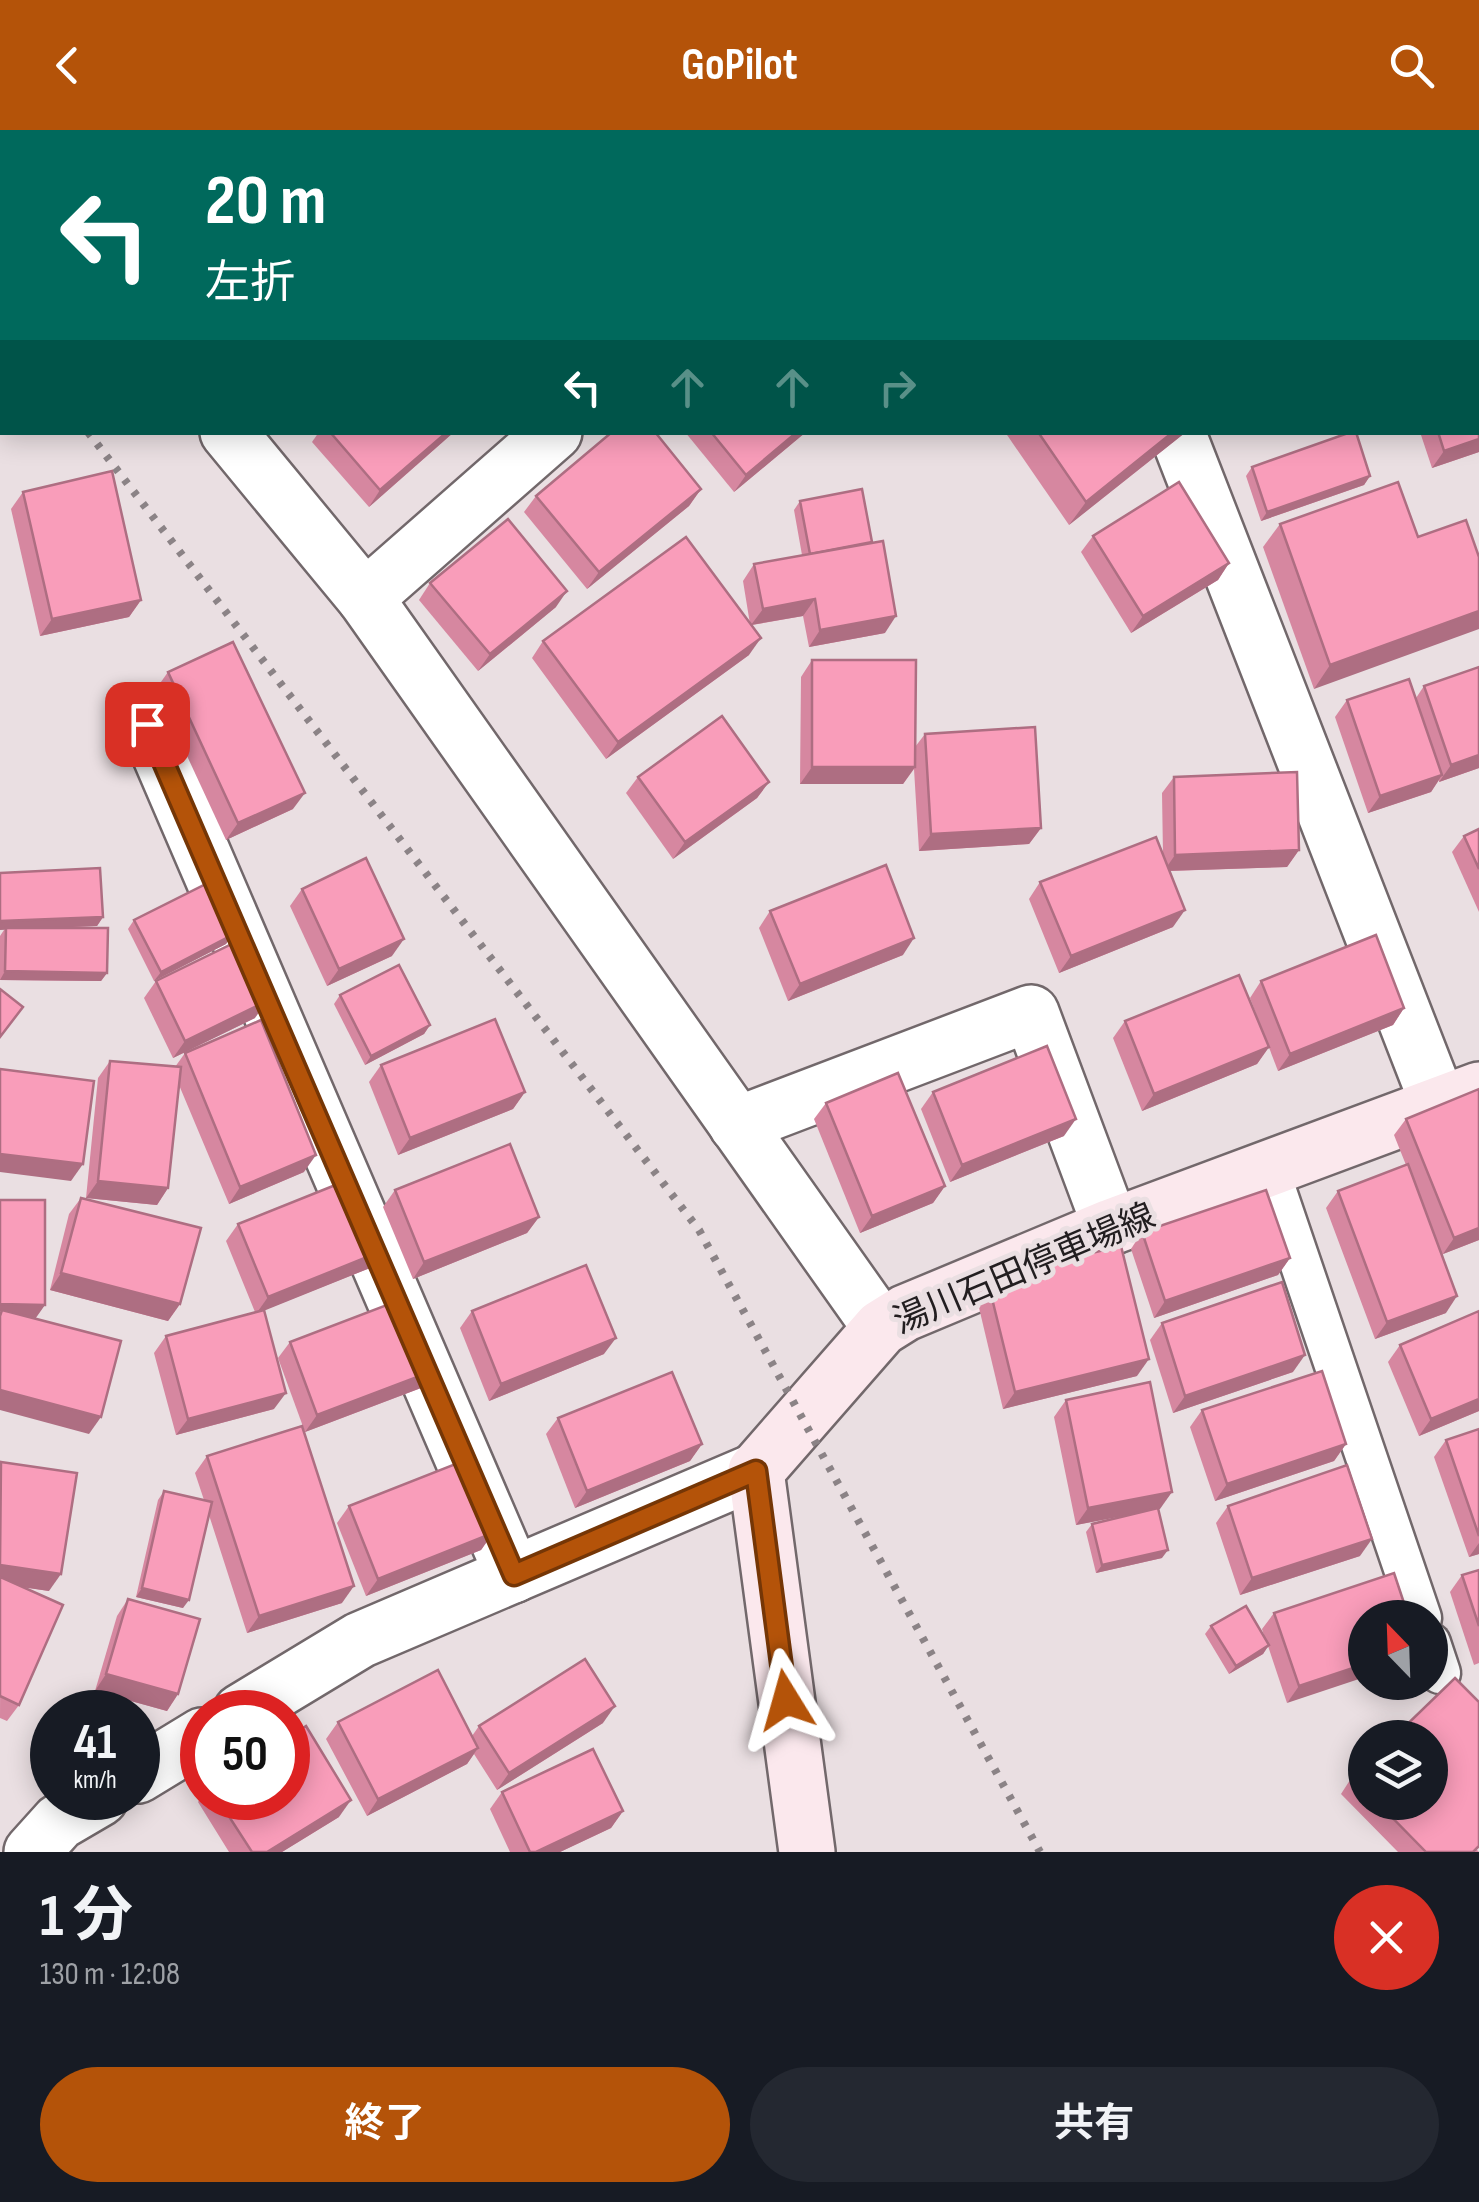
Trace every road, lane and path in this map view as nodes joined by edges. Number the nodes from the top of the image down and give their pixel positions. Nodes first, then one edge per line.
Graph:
1 (230, 435) edge
2 (551, 435) edge
3 (1179, 435) edge
4 (365, 598) junction
5 (147, 724) dead end
6 (1459, 1097) edge
7 (737, 1125) junction
8 (1268, 1168) junction
9 (1111, 1227) junction
10 (880, 1328) junction
11 (756, 1471) junction
12 (514, 1575) junction
13 (1415, 1600) edge
14 (277, 1690) edge
15 (62, 1820) edge
16 (32, 1852) edge
17 (807, 1852) edge

1 - 4 street
2 - 4 street
3 - 6 street
4 - 7 street
5 - 12 street
6 - 8 main road, 湯川石田停車場線
7 - 9 street
7 - 10 street
8 - 9 main road, 湯川石田停車場線
8 - 13 lane
9 - 10 main road, 湯川石田停車場線
10 - 11 main road, 湯川石田停車場線
11 - 12 street
11 - 17 main road
12 - 14 street
15 - 16 street

